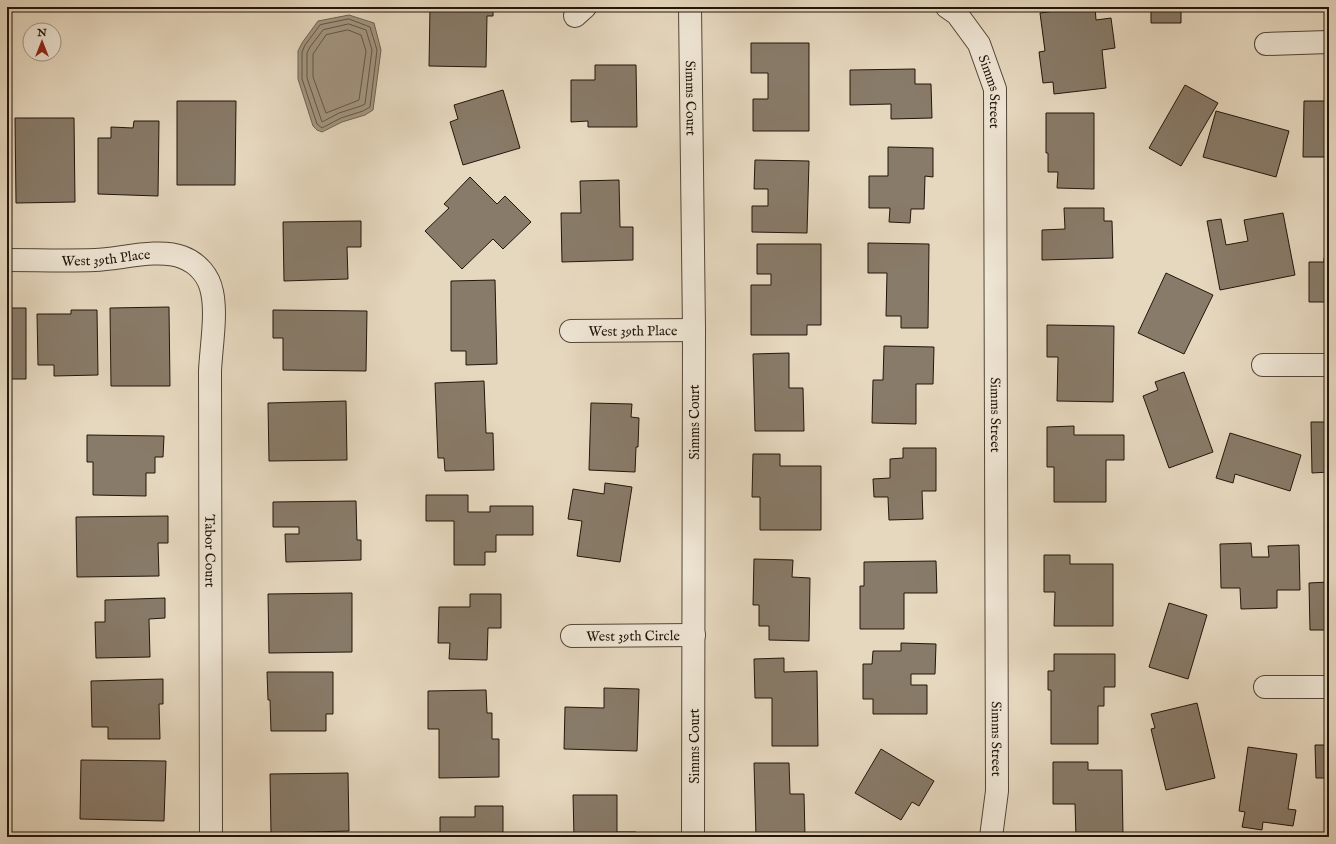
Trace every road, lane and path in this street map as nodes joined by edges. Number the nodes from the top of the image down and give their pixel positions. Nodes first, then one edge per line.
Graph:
1 (690, 7) edge
2 (955, 9) edge
3 (1329, 42) edge
4 (1266, 44) dead end
5 (7, 260) edge
6 (200, 268) joint
7 (694, 330) junction
8 (571, 331) dead end
9 (1263, 365) dead end
10 (1329, 365) edge
11 (694, 635) junction
12 (572, 636) dead end
13 (1265, 687) dead end
14 (1329, 687) edge
15 (211, 837) edge
16 (693, 837) edge
17 (991, 837) edge

1 - 7 street, Simms Court
2 - 17 street, Simms Street
3 - 4 street
5 - 6 street, West 39th Place
6 - 15 street, Tabor Court
7 - 8 street, West 39th Place
7 - 11 street, Simms Court
9 - 10 street
11 - 12 street, West 39th Circle
11 - 16 street, Simms Court
13 - 14 street

